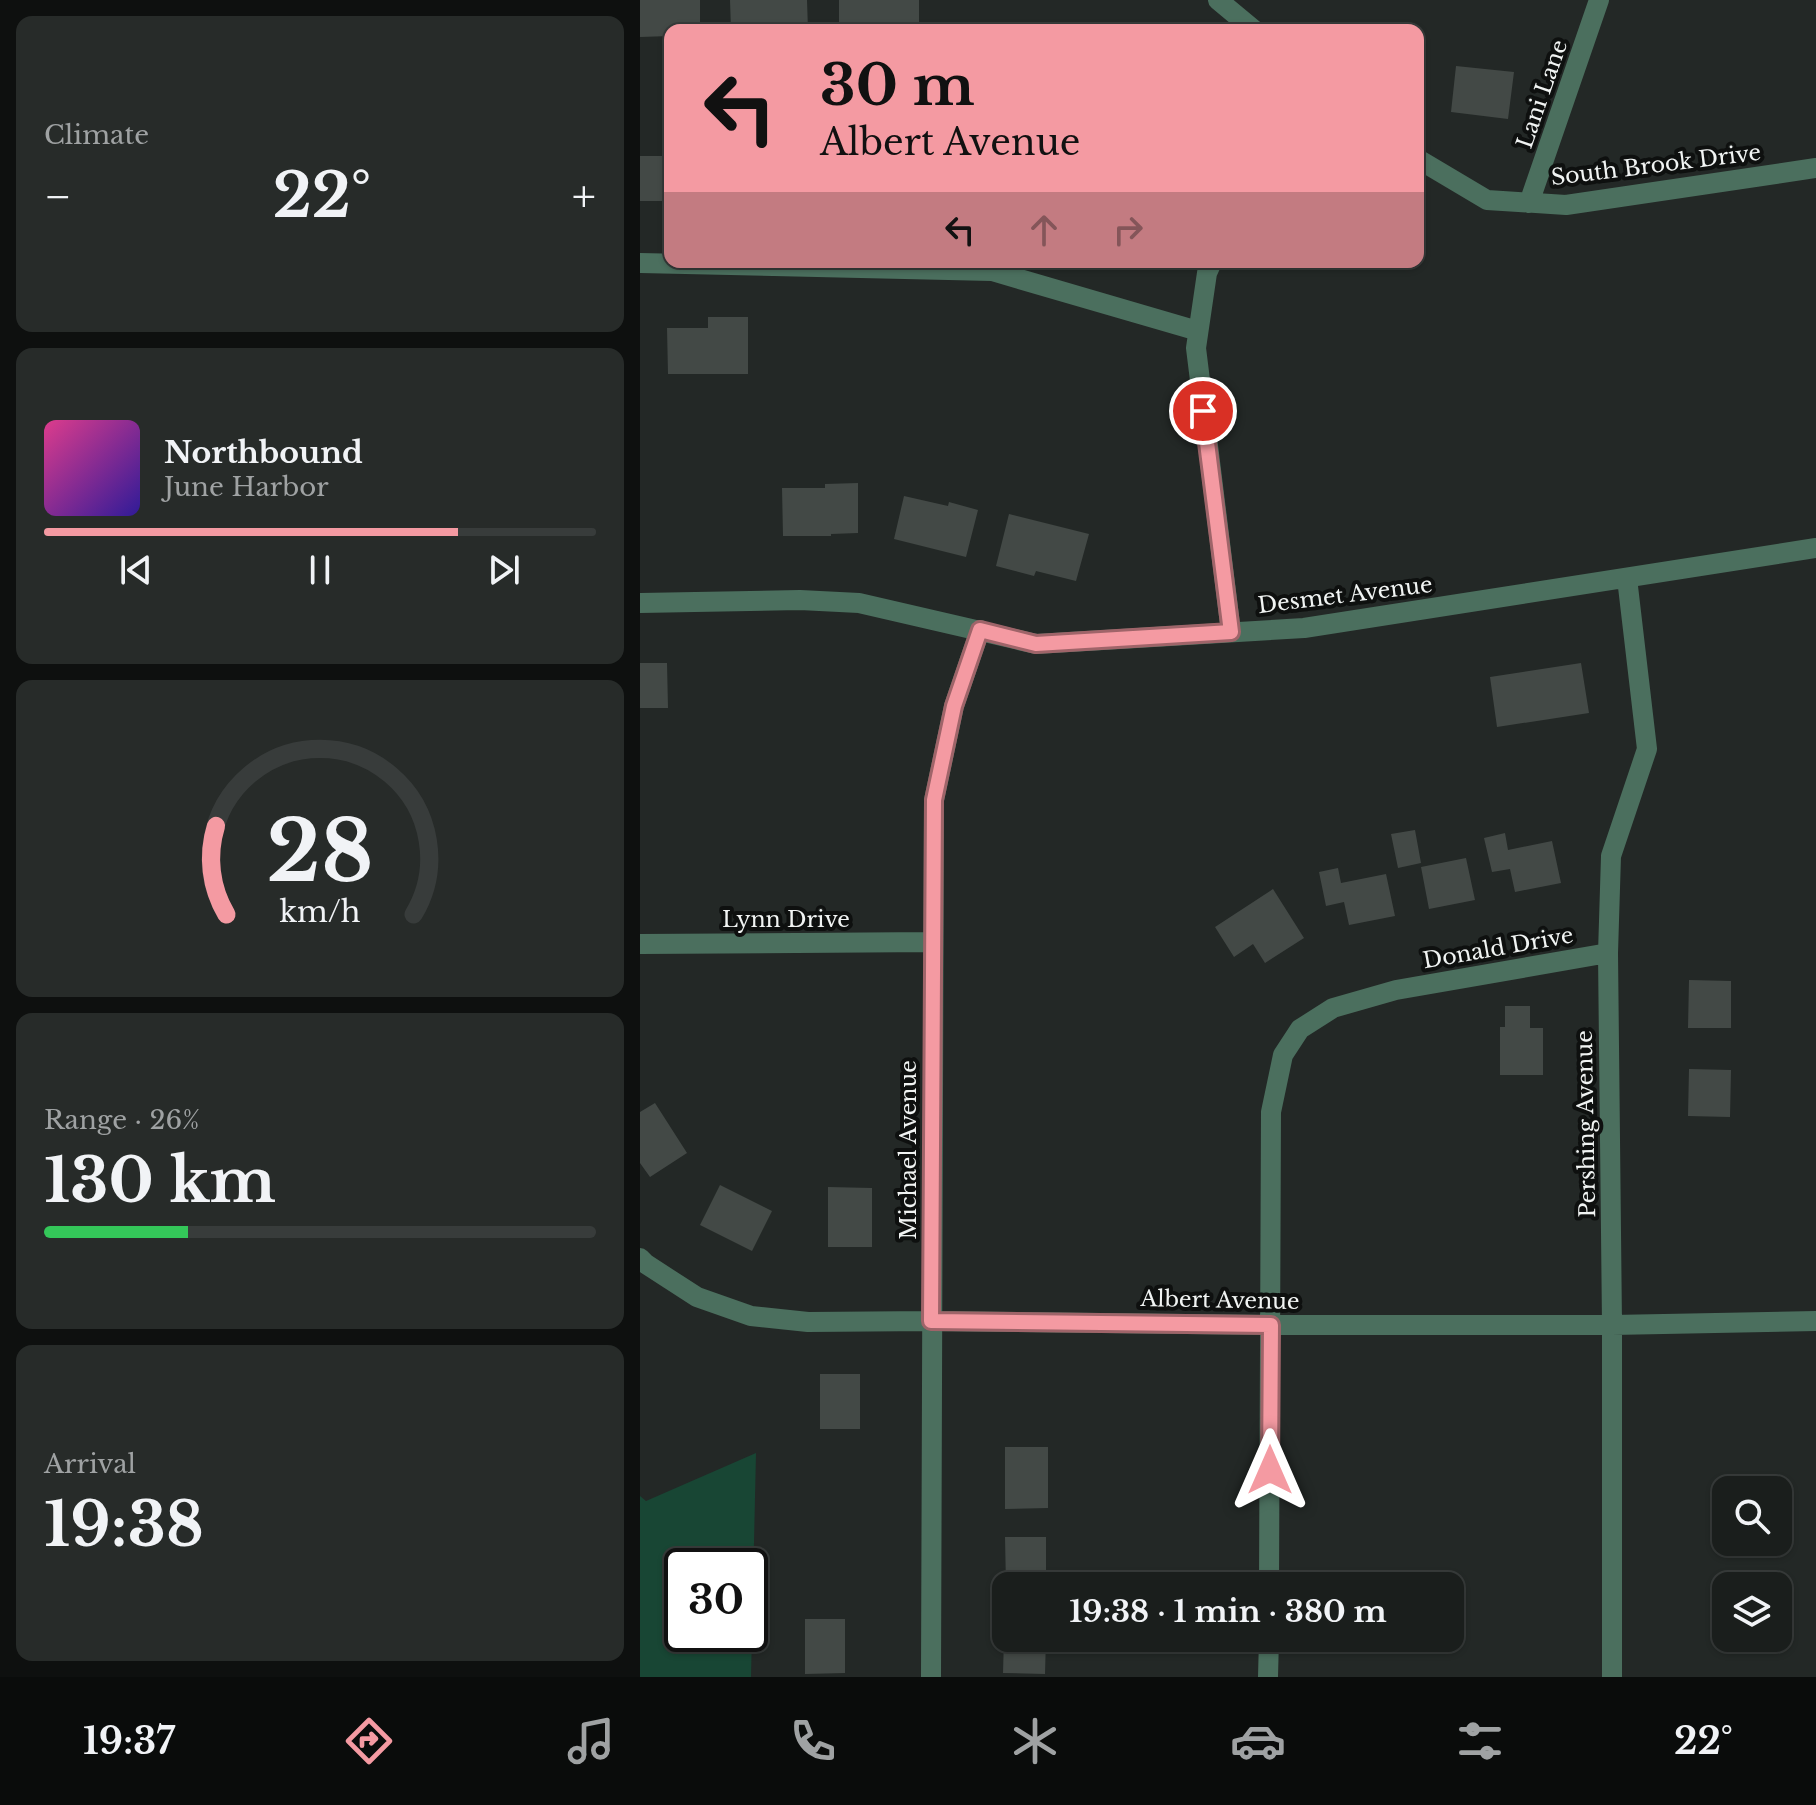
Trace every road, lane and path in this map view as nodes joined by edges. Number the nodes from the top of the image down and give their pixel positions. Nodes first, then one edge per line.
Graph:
1 (1218, 0) edge
2 (1599, 0) edge
3 (1247, 24) edge
4 (1424, 163) edge
5 (1816, 168) edge
6 (1529, 203) junction
7 (640, 263) edge
8 (664, 264) edge
9 (860, 268) edge
10 (1209, 268) edge
11 (1198, 331) junction
12 (1816, 548) edge
13 (1627, 578) junction
14 (640, 603) edge
15 (980, 630) junction
16 (1231, 632) junction
17 (933, 942) junction
18 (640, 944) edge
19 (1608, 953) junction
20 (640, 1258) edge
21 (931, 1321) junction
22 (1816, 1321) edge
23 (1271, 1325) junction
24 (1612, 1325) junction
25 (1269, 1572) edge
26 (1269, 1652) edge
27 (931, 1677) edge
28 (1268, 1677) edge
29 (1612, 1677) edge

1 - 3 street
2 - 6 street, Lani Lane
4 - 6 street, South Brook Drive
5 - 6 street, South Brook Drive
7 - 8 street
9 - 11 street
10 - 11 street
11 - 16 street
12 - 13 street, Desmet Avenue
13 - 16 street, Desmet Avenue
13 - 19 street, Pershing Avenue
14 - 15 street, Desmet Avenue
15 - 16 street, Desmet Avenue
15 - 17 street, Michael Avenue
17 - 18 street, Lynn Drive
17 - 21 street, Michael Avenue
19 - 23 street, Donald Drive
19 - 24 street, Pershing Avenue
20 - 21 street, Albert Avenue
21 - 23 street, Albert Avenue
21 - 27 street, Michael Avenue
22 - 24 street, Albert Avenue
23 - 24 street, Albert Avenue
23 - 25 street, Donald Drive
24 - 29 street, Pershing Avenue
26 - 28 street

